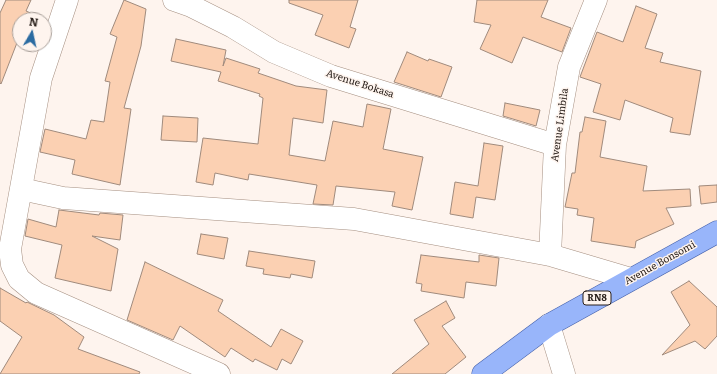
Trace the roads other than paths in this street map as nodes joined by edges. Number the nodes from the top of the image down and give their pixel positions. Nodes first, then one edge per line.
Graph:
1 (67, 0) edge
2 (174, 0) edge
3 (596, 0) edge
4 (555, 145) junction
5 (21, 189) junction
6 (717, 232) edge
7 (550, 255) junction
8 (631, 279) junction
9 (550, 325) junction
10 (218, 374) edge
11 (483, 374) edge
12 (564, 374) edge

1 - 5 street
2 - 4 street, Avenue Bokasa
3 - 4 street, Avenue Limbila
4 - 7 street, Avenue Limbila
5 - 7 street
5 - 10 street
6 - 8 main road, Avenue Bonsomi / RN8
7 - 8 street
8 - 9 main road, Avenue Bonsomi / RN8
9 - 11 main road, Avenue Bonsomi / RN8
9 - 12 street

